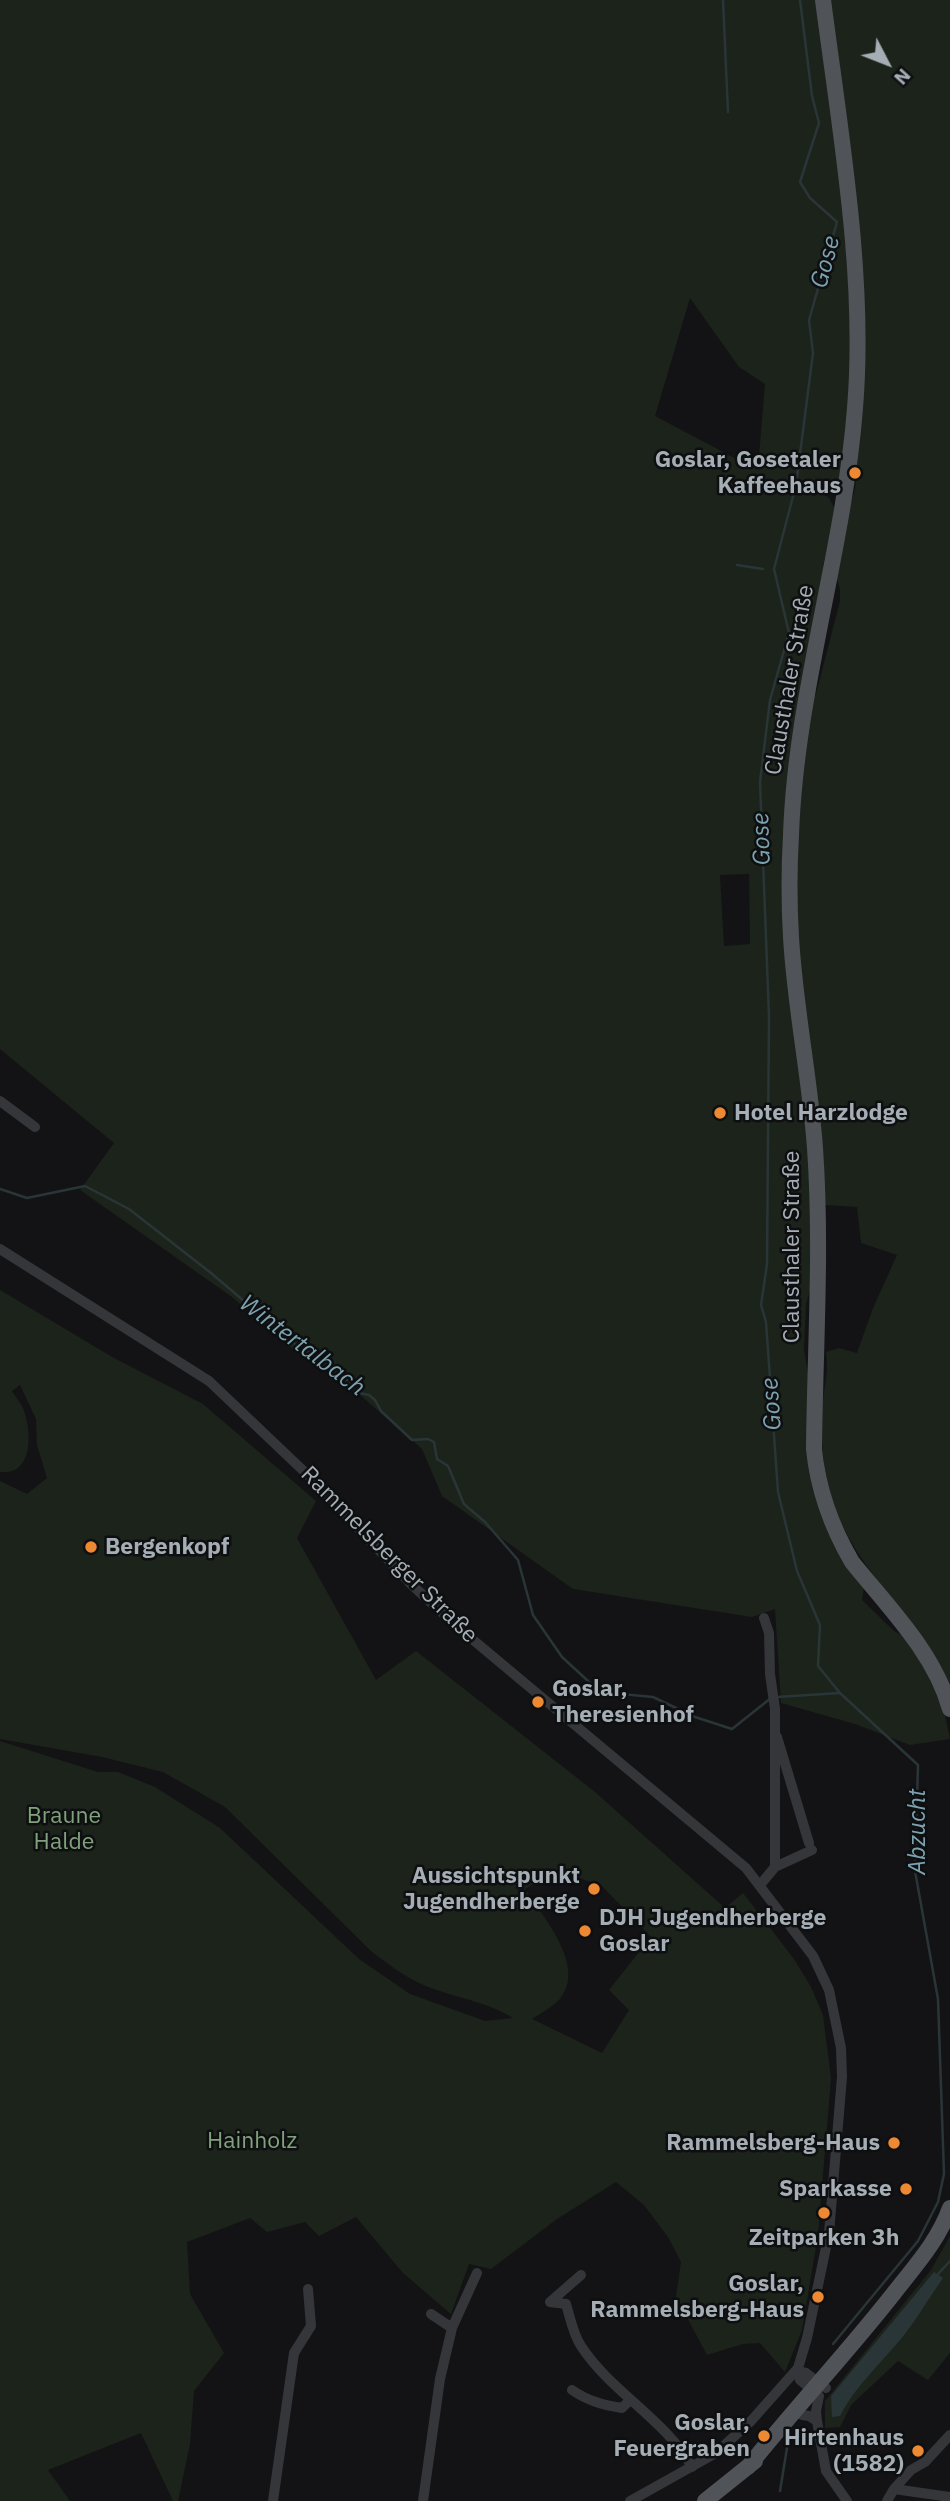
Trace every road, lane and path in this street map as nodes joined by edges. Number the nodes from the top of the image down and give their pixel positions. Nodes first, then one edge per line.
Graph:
1 (823, 0) edge
2 (0, 1101) edge
3 (35, 1127) dead end
4 (0, 1249) edge
5 (764, 1618) dead end
6 (950, 1709) edge
7 (774, 1727) junction
8 (775, 1867) junction
9 (760, 1885) junction
10 (950, 2208) edge
11 (477, 2273) dead end
12 (581, 2275) dead end
13 (308, 2289) dead end
14 (431, 2314) dead end
15 (452, 2328) junction
16 (797, 2371) junction
17 (572, 2390) dead end
18 (820, 2390) junction
19 (630, 2400) junction
20 (810, 2418) junction
21 (950, 2435) edge
22 (692, 2467) junction
23 (748, 2467) junction
24 (894, 2489) junction
25 (950, 2497) edge
26 (273, 2501) edge
27 (423, 2501) edge
28 (630, 2501) edge
29 (705, 2501) edge
30 (848, 2501) edge
31 (887, 2501) edge

1 - 6 main road, Clausthaler Straße
2 - 3 street
4 - 9 street, Rammelsberger Straße
5 - 7 street
7 - 8 street
7 - 8 street
8 - 9 street
9 - 16 street, Rammelsberger Straße
10 - 18 main road
11 - 15 street
12 - 19 street
13 - 26 street
14 - 15 street
15 - 27 street
16 - 18 street
16 - 22 street
17 - 19 street
18 - 20 main road
18 - 23 main road
19 - 22 street
20 - 23 main road
20 - 30 street
21 - 24 street
22 - 28 street
23 - 29 main road
24 - 25 street
24 - 31 street

